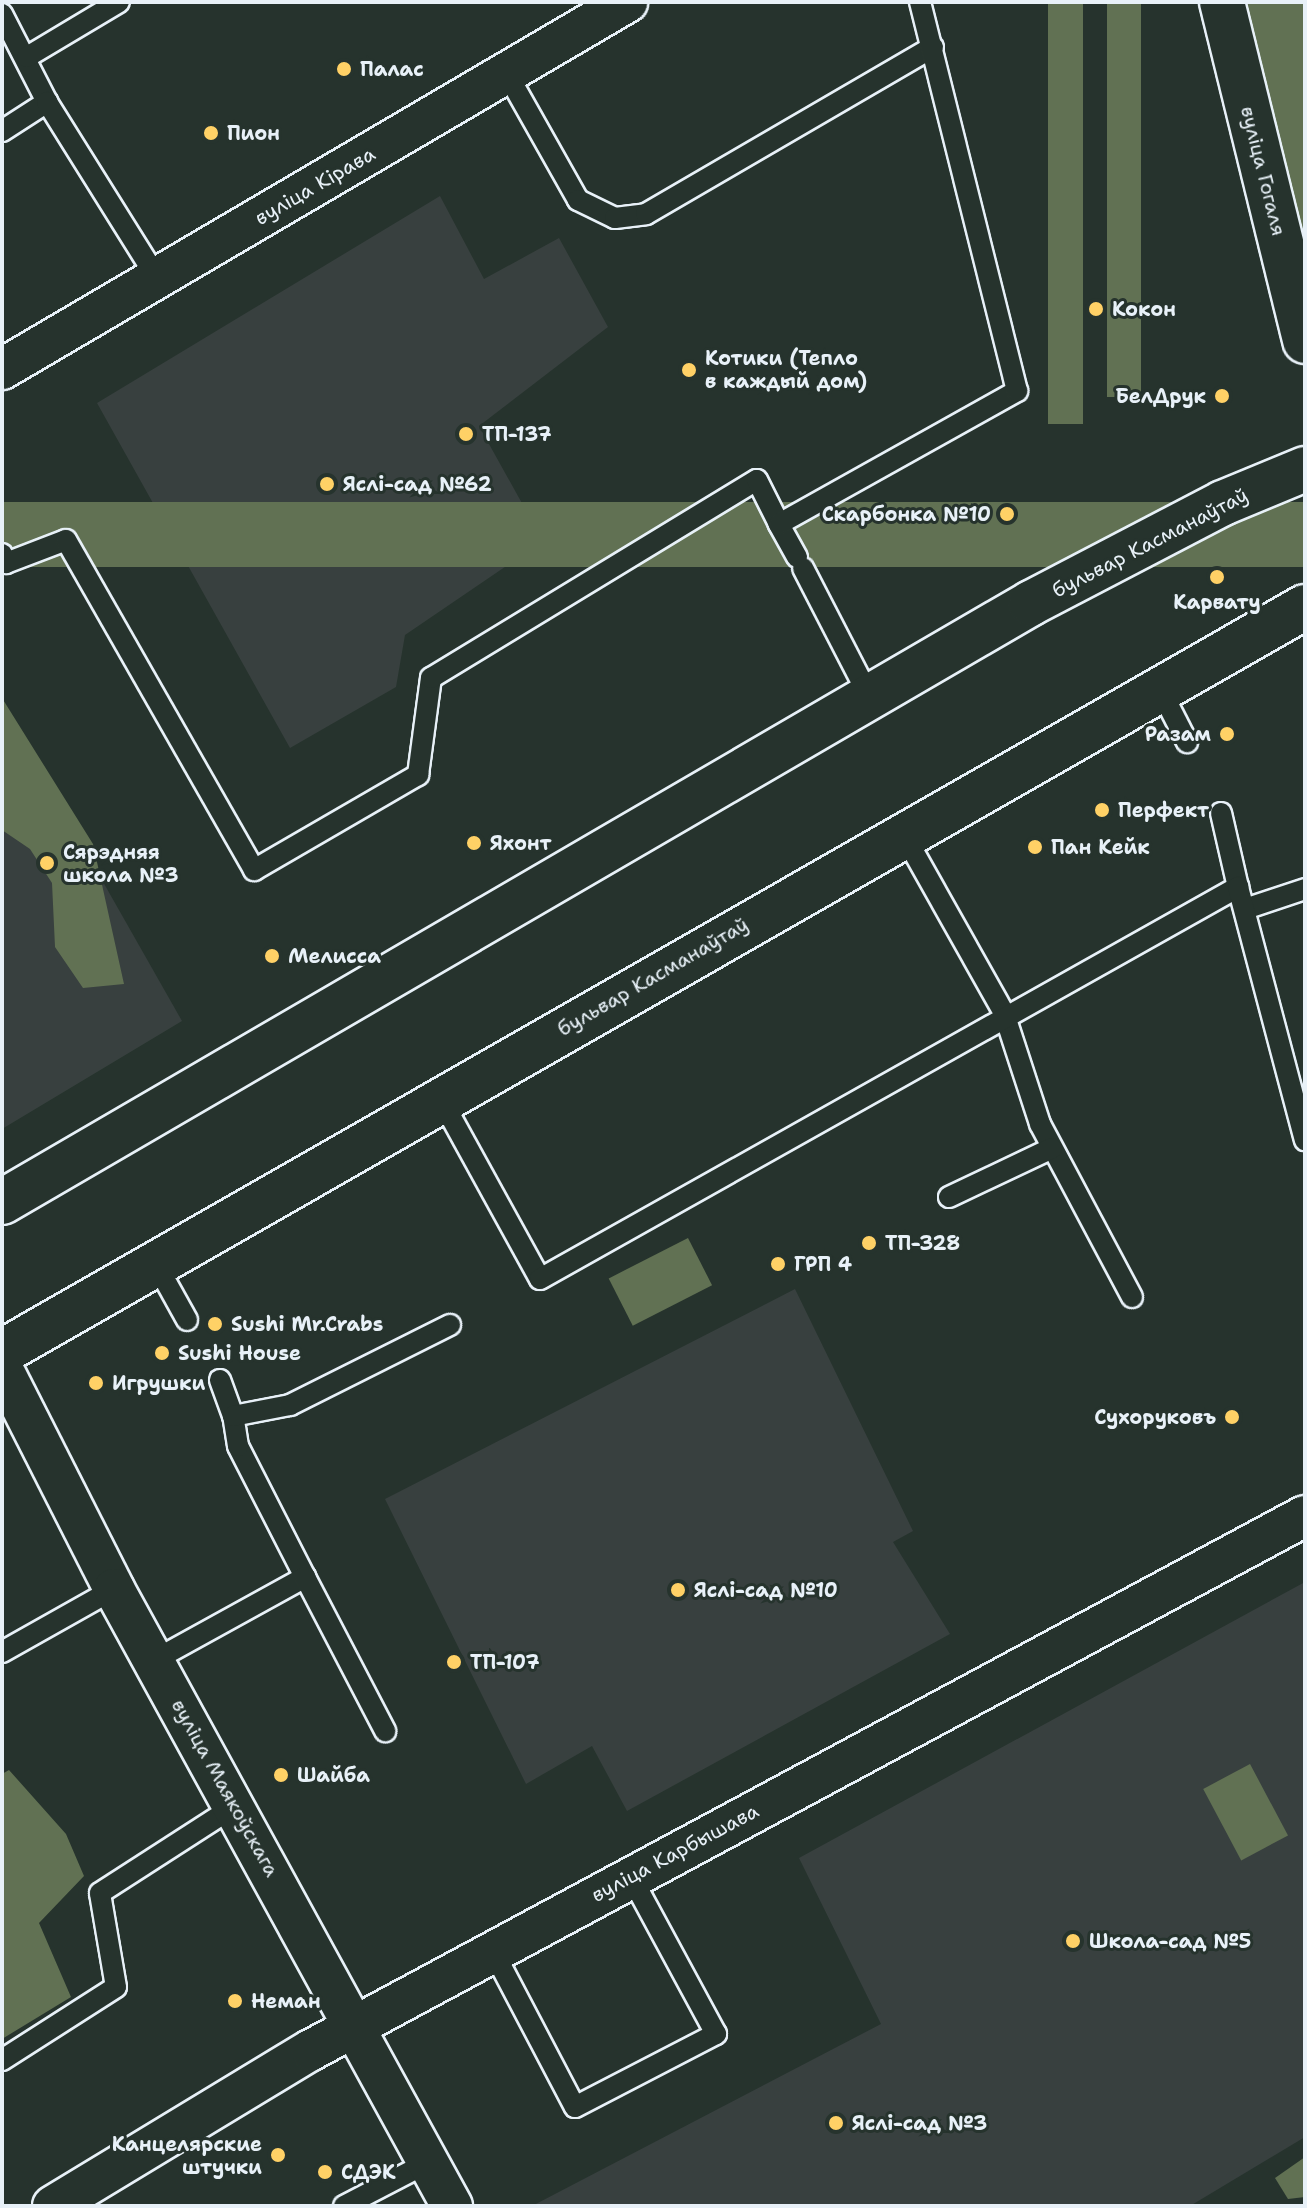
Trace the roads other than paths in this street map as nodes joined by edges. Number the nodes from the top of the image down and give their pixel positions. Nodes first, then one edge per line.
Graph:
1 (119, 2) edge
2 (627, 2) edge
3 (920, 2) edge
4 (1222, 2) edge
5 (2, 14) edge
6 (933, 47) junction
7 (27, 57) junction
8 (506, 72) junction
9 (47, 102) junction
10 (2, 131) edge
11 (157, 278) junction
12 (1305, 341) edge
13 (2, 369) edge
14 (1305, 469) edge
15 (779, 524) junction
16 (2, 554) edge
17 (1305, 607) edge
18 (1159, 687) junction
19 (869, 696) junction
20 (1187, 742) dead end
21 (1221, 813) dead end
22 (903, 833) junction
23 (1238, 887) junction
24 (1305, 889) edge
25 (1245, 909) junction
26 (1004, 1013) junction
27 (441, 1099) junction
28 (1305, 1140) edge
29 (1052, 1148) junction
30 (949, 1197) dead end
31 (2, 1202) edge
32 (156, 1264) junction
33 (1132, 1297) dead end
34 (187, 1320) dead end
35 (450, 1325) dead end
36 (2, 1352) edge
37 (2, 1368) edge
38 (220, 1380) dead end
39 (233, 1416) junction
40 (1305, 1516) edge
41 (305, 1577) junction
42 (114, 1589) junction
43 (2, 1652) edge
44 (153, 1661) junction
45 (385, 1731) dead end
46 (235, 1806) junction
47 (631, 1877) junction
48 (493, 1951) junction
49 (357, 2024) junction
50 (2, 2060) edge
51 (429, 2162) junction
52 (53, 2206) edge
53 (344, 2206) edge
54 (452, 2206) edge

1 - 7 lane
2 - 8 street, вуліца Кірава
3 - 6 lane
4 - 12 main road, вуліца Гогаля
5 - 7 lane
6 - 8 lane
6 - 15 lane
7 - 9 lane
8 - 11 street, вуліца Кірава
9 - 10 lane
9 - 11 lane
11 - 13 street, вуліца Кірава
14 - 19 main road, бульвар Касманаўтаў
15 - 16 lane
15 - 19 lane
17 - 18 main road, бульвар Касманаўтаў
18 - 20 lane
18 - 22 main road, бульвар Касманаўтаў
19 - 31 main road, бульвар Касманаўтаў
21 - 23 lane
22 - 26 lane
22 - 27 main road, бульвар Касманаўтаў
23 - 25 lane
23 - 26 lane
24 - 25 lane
25 - 28 lane
26 - 27 lane
26 - 29 lane
27 - 32 main road, бульвар Касманаўтаў
29 - 30 lane
29 - 33 lane
32 - 34 lane
32 - 36 main road, бульвар Касманаўтаў
35 - 39 lane
37 - 42 street, вуліца Маякоўскага
38 - 39 lane
39 - 41 lane
40 - 47 street, вуліца Карбышава
41 - 44 lane
41 - 45 lane
42 - 43 lane
42 - 44 street, вуліца Маякоўскага
44 - 46 street, вуліца Маякоўскага
46 - 49 street, вуліца Маякоўскага
46 - 50 lane
47 - 48 street, вуліца Карбышава
47 - 48 lane
48 - 49 street, вуліца Карбышава
49 - 51 street, вуліца Маякоўскага
49 - 52 street, вуліца Карбышава
51 - 53 lane
51 - 54 street, вуліца Маякоўскага

